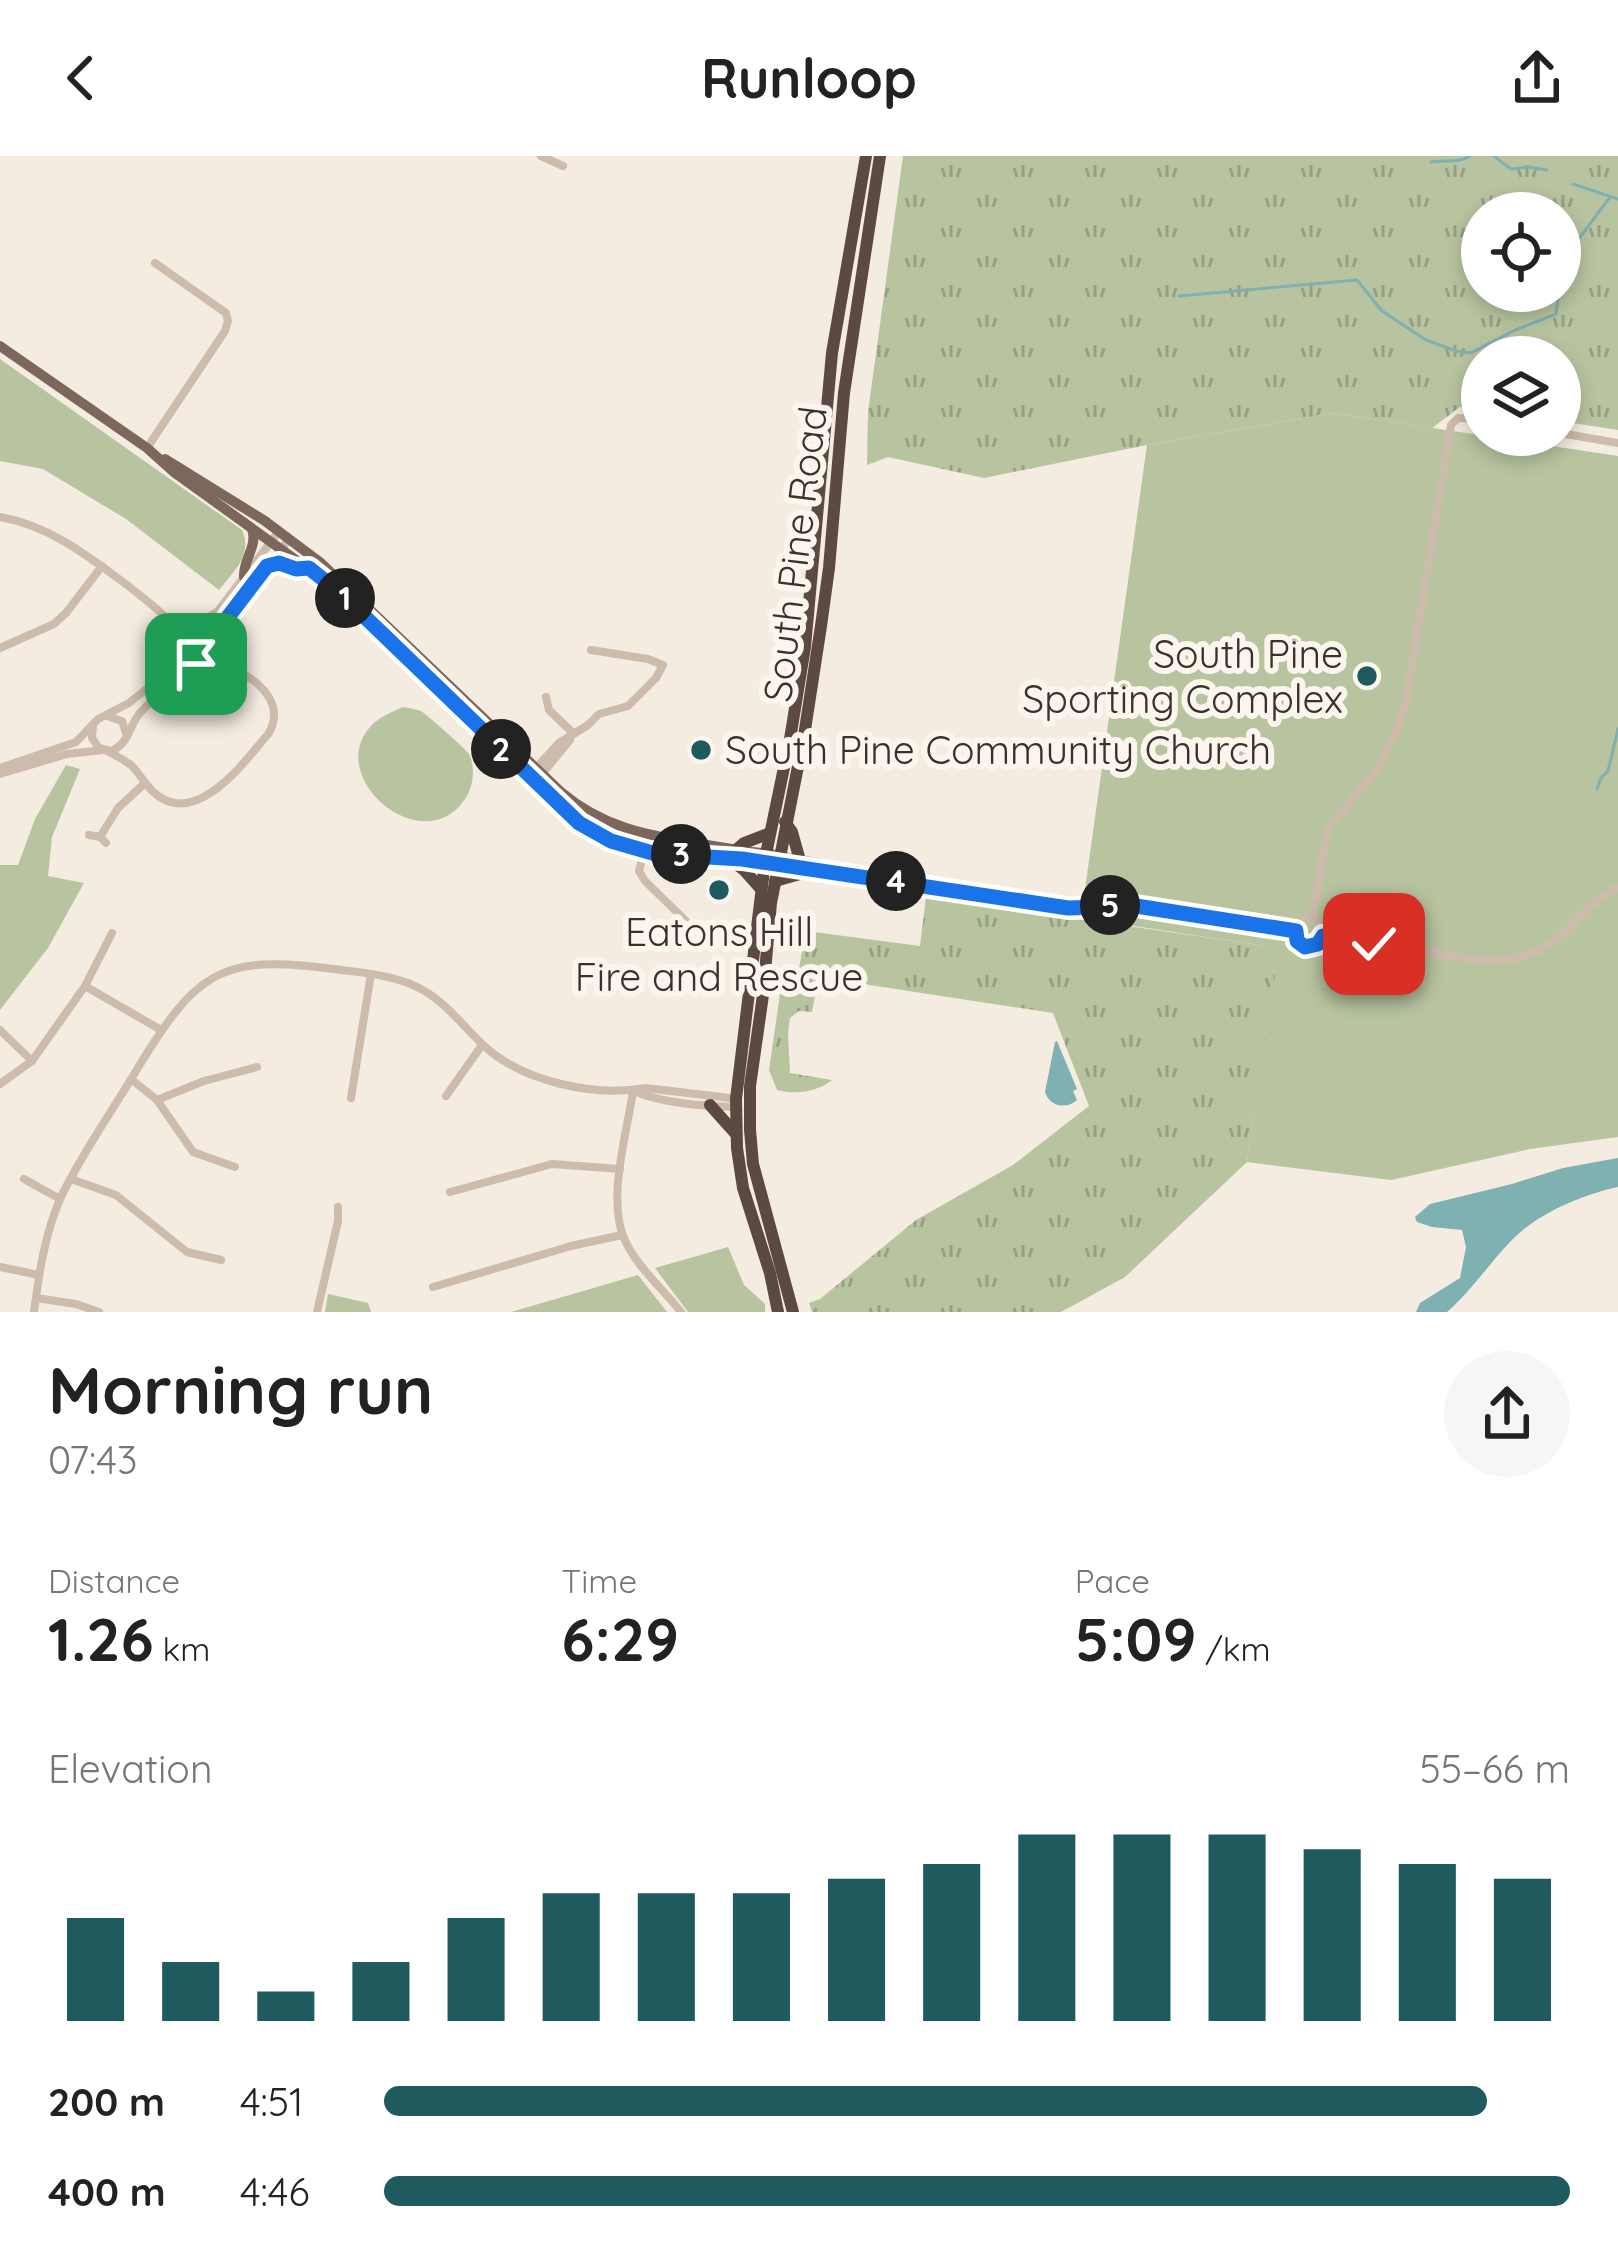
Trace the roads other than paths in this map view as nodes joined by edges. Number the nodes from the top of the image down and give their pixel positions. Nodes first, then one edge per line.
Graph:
1 (541, 156) edge
2 (866, 156) edge
3 (880, 156) edge
4 (563, 166) dead end
5 (155, 263) dead end
6 (0, 346) edge
7 (1461, 418) edge
8 (1581, 436) edge
9 (1618, 442) edge
10 (147, 448) junction
11 (0, 517) edge
12 (252, 528) junction
13 (280, 540) junction
14 (102, 566) junction
15 (267, 566) junction
16 (309, 568) junction
17 (244, 577) junction
18 (167, 617) junction
19 (196, 625) junction
20 (182, 642) junction
21 (219, 642) junction
22 (0, 648) edge
23 (592, 650) dead end
24 (205, 661) junction
25 (236, 668) junction
26 (546, 697) dead end
27 (104, 716) junction
28 (93, 725) junction
29 (574, 734) junction
30 (126, 738) junction
31 (106, 751) junction
32 (133, 767) junction
33 (0, 771) edge
34 (539, 771) junction
35 (145, 783) junction
36 (785, 822) junction
37 (770, 833) junction
38 (648, 836) junction
39 (98, 838) dead end
40 (642, 851) junction
41 (732, 854) junction
42 (772, 859) junction
43 (803, 863) junction
44 (775, 881) junction
45 (1618, 887) edge
46 (760, 890) junction
47 (1312, 920) junction
48 (686, 921) dead end
49 (1296, 931) junction
50 (112, 933) dead end
51 (1323, 936) junction
52 (371, 974) junction
53 (85, 986) junction
54 (0, 1030) edge
55 (161, 1030) junction
56 (482, 1045) junction
57 (32, 1061) junction
58 (257, 1067) dead end
59 (131, 1079) junction
60 (0, 1084) edge
61 (633, 1090) junction
62 (446, 1096) dead end
63 (351, 1098) dead end
64 (157, 1100) junction
65 (742, 1103) junction
66 (710, 1105) junction
67 (736, 1134) junction
68 (235, 1167) dead end
69 (620, 1169) junction
70 (23, 1179) dead end
71 (71, 1179) junction
72 (450, 1192) dead end
73 (60, 1199) junction
74 (338, 1208) dead end
75 (622, 1235) junction
76 (221, 1260) dead end
77 (0, 1267) edge
78 (39, 1275) junction
79 (433, 1287) dead end
80 (36, 1298) junction
81 (34, 1312) edge
82 (99, 1312) edge
83 (317, 1312) edge
84 (681, 1312) edge
85 (778, 1312) edge
86 (793, 1312) edge

1 - 4 street
2 - 37 highway, South Pine Road
3 - 36 highway, South Pine Road
5 - 10 street
6 - 10 main road
7 - 47 street
8 - 9 street
10 - 12 main road
10 - 13 main road
11 - 14 street
12 - 13 main road
12 - 17 main road
13 - 15 street
13 - 16 main road
13 - 17 street
13 - 34 main road
14 - 18 street
14 - 22 street
15 - 16 main road
15 - 21 street
16 - 40 main road
17 - 19 street
18 - 19 street
18 - 20 street
19 - 20 street
19 - 21 street
20 - 24 street
20 - 27 street
21 - 24 street
21 - 25 street
23 - 29 street
24 - 25 street
24 - 30 street
25 - 35 street
26 - 29 street
27 - 28 street
27 - 30 street
28 - 31 street
28 - 33 street
29 - 34 street
30 - 31 street
30 - 32 street
31 - 32 street
31 - 33 street
32 - 35 street
34 - 38 main road
35 - 39 street
36 - 42 highway, South Pine Road
36 - 43 highway
37 - 41 highway
37 - 42 highway, South Pine Road
38 - 40 street
38 - 41 main road
40 - 41 main road
40 - 48 street
41 - 42 main road
41 - 46 highway
42 - 43 street
42 - 44 highway, South Pine Road
42 - 46 highway, South Pine Road
43 - 44 highway
43 - 49 street
44 - 65 highway, South Pine Road
45 - 51 street
46 - 65 highway, South Pine Road
47 - 49 street
47 - 51 street
49 - 51 street
50 - 53 street
52 - 55 street
52 - 56 street
52 - 63 street
53 - 55 street
53 - 57 street
54 - 57 street
55 - 59 street
56 - 61 street
56 - 62 street
57 - 60 street
58 - 64 street
59 - 64 street
59 - 71 street
61 - 65 street
61 - 66 street
61 - 69 street
64 - 68 street
65 - 66 street
65 - 67 highway, South Pine Road
65 - 86 highway, South Pine Road
66 - 67 highway
67 - 85 highway, South Pine Road
69 - 72 street
69 - 75 street
70 - 73 street
71 - 73 street
71 - 76 street
73 - 78 street
74 - 83 street
75 - 79 street
75 - 84 street
77 - 78 street
78 - 80 street
80 - 81 street
80 - 82 street

